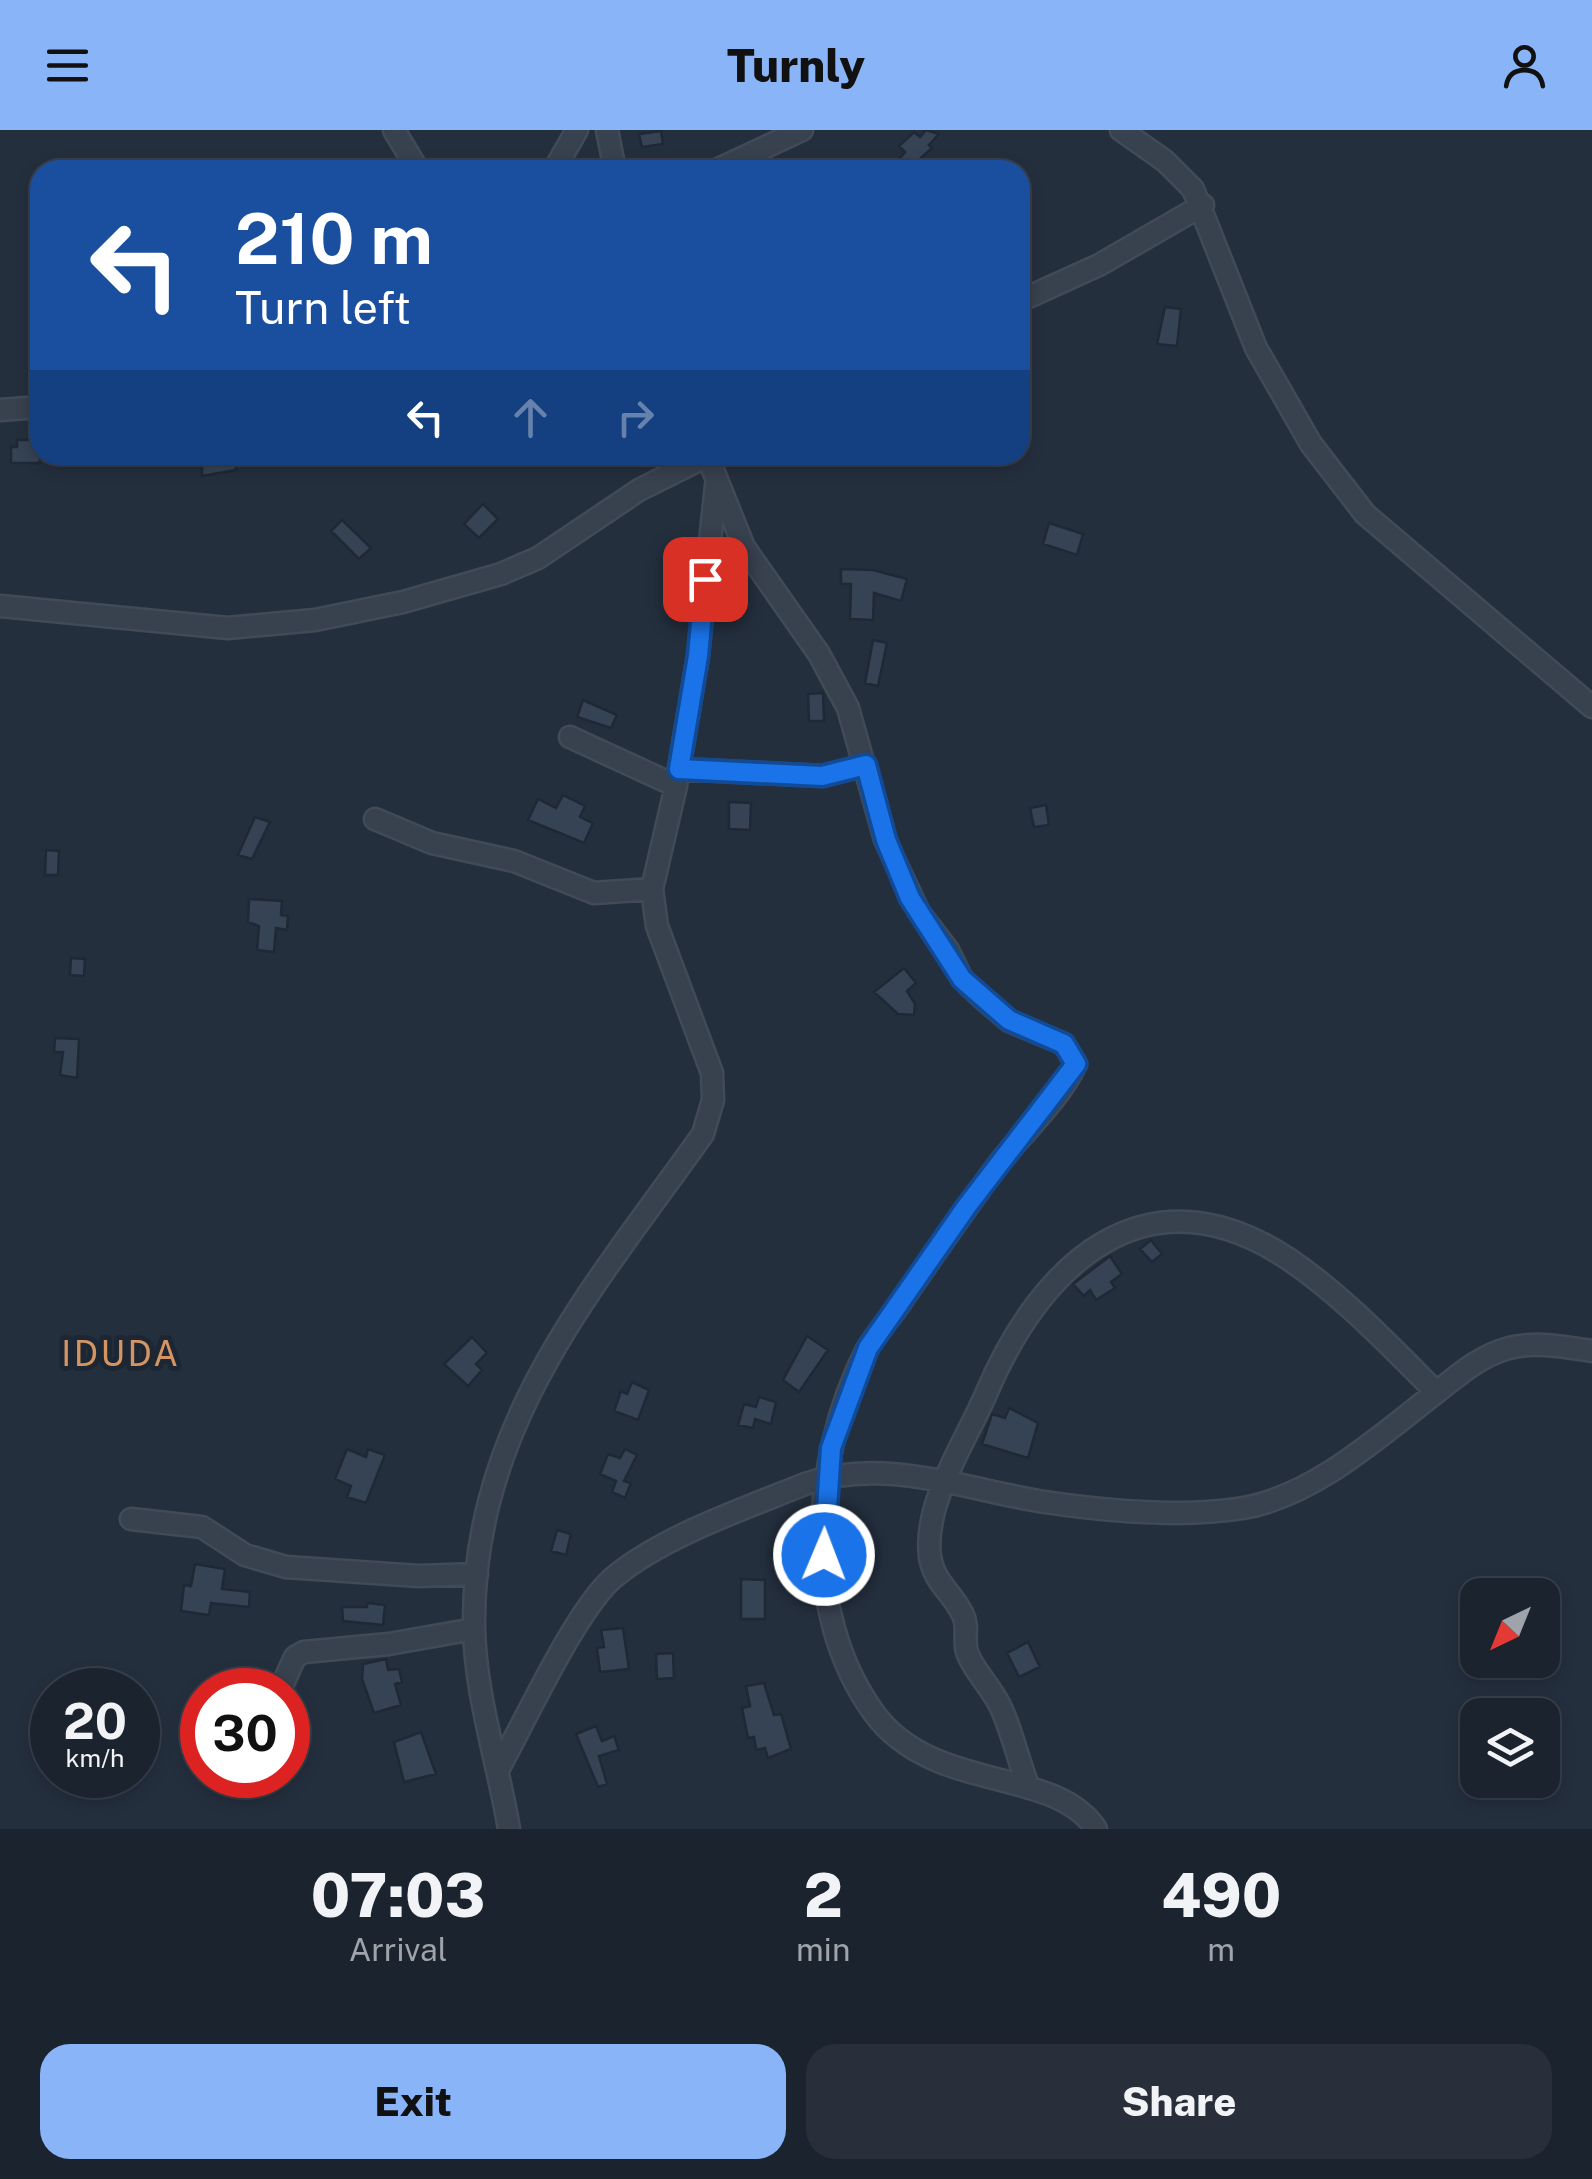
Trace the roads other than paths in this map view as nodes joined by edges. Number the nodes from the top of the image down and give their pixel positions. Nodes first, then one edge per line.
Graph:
1 (394, 130) edge
2 (577, 130) edge
3 (608, 130) edge
4 (802, 130) edge
5 (1122, 130) edge
6 (768, 137) edge
7 (412, 160) edge
8 (560, 160) edge
9 (613, 160) edge
10 (732, 160) edge
11 (1203, 205) junction
12 (1030, 296) edge
13 (30, 408) edge
14 (0, 410) edge
15 (702, 465) edge
16 (709, 465) edge
17 (710, 465) edge
18 (0, 606) edge
19 (1592, 707) edge
20 (570, 737) dead end
21 (866, 765) junction
22 (678, 778) junction
23 (375, 819) dead end
24 (652, 889) junction
25 (1592, 1351) edge
26 (1436, 1392) junction
27 (826, 1477) junction
28 (944, 1480) junction
29 (131, 1518) dead end
30 (477, 1574) junction
31 (474, 1629) junction
32 (290, 1668) edge
33 (499, 1768) junction
34 (1029, 1788) junction
35 (509, 1829) edge
36 (1096, 1829) edge

1 - 7 street
2 - 8 street
3 - 9 street
4 - 6 street
5 - 11 street
6 - 10 street
11 - 12 street
11 - 19 street
13 - 14 street
15 - 18 street
16 - 22 street
17 - 21 street
20 - 22 street
21 - 22 street
21 - 27 street
22 - 24 street
23 - 24 street
24 - 30 street
25 - 26 street
26 - 28 street
26 - 28 street
27 - 28 street
27 - 33 street
27 - 34 street
28 - 34 street
29 - 30 street
30 - 31 street
31 - 32 street
31 - 33 street
33 - 35 street
34 - 36 street

